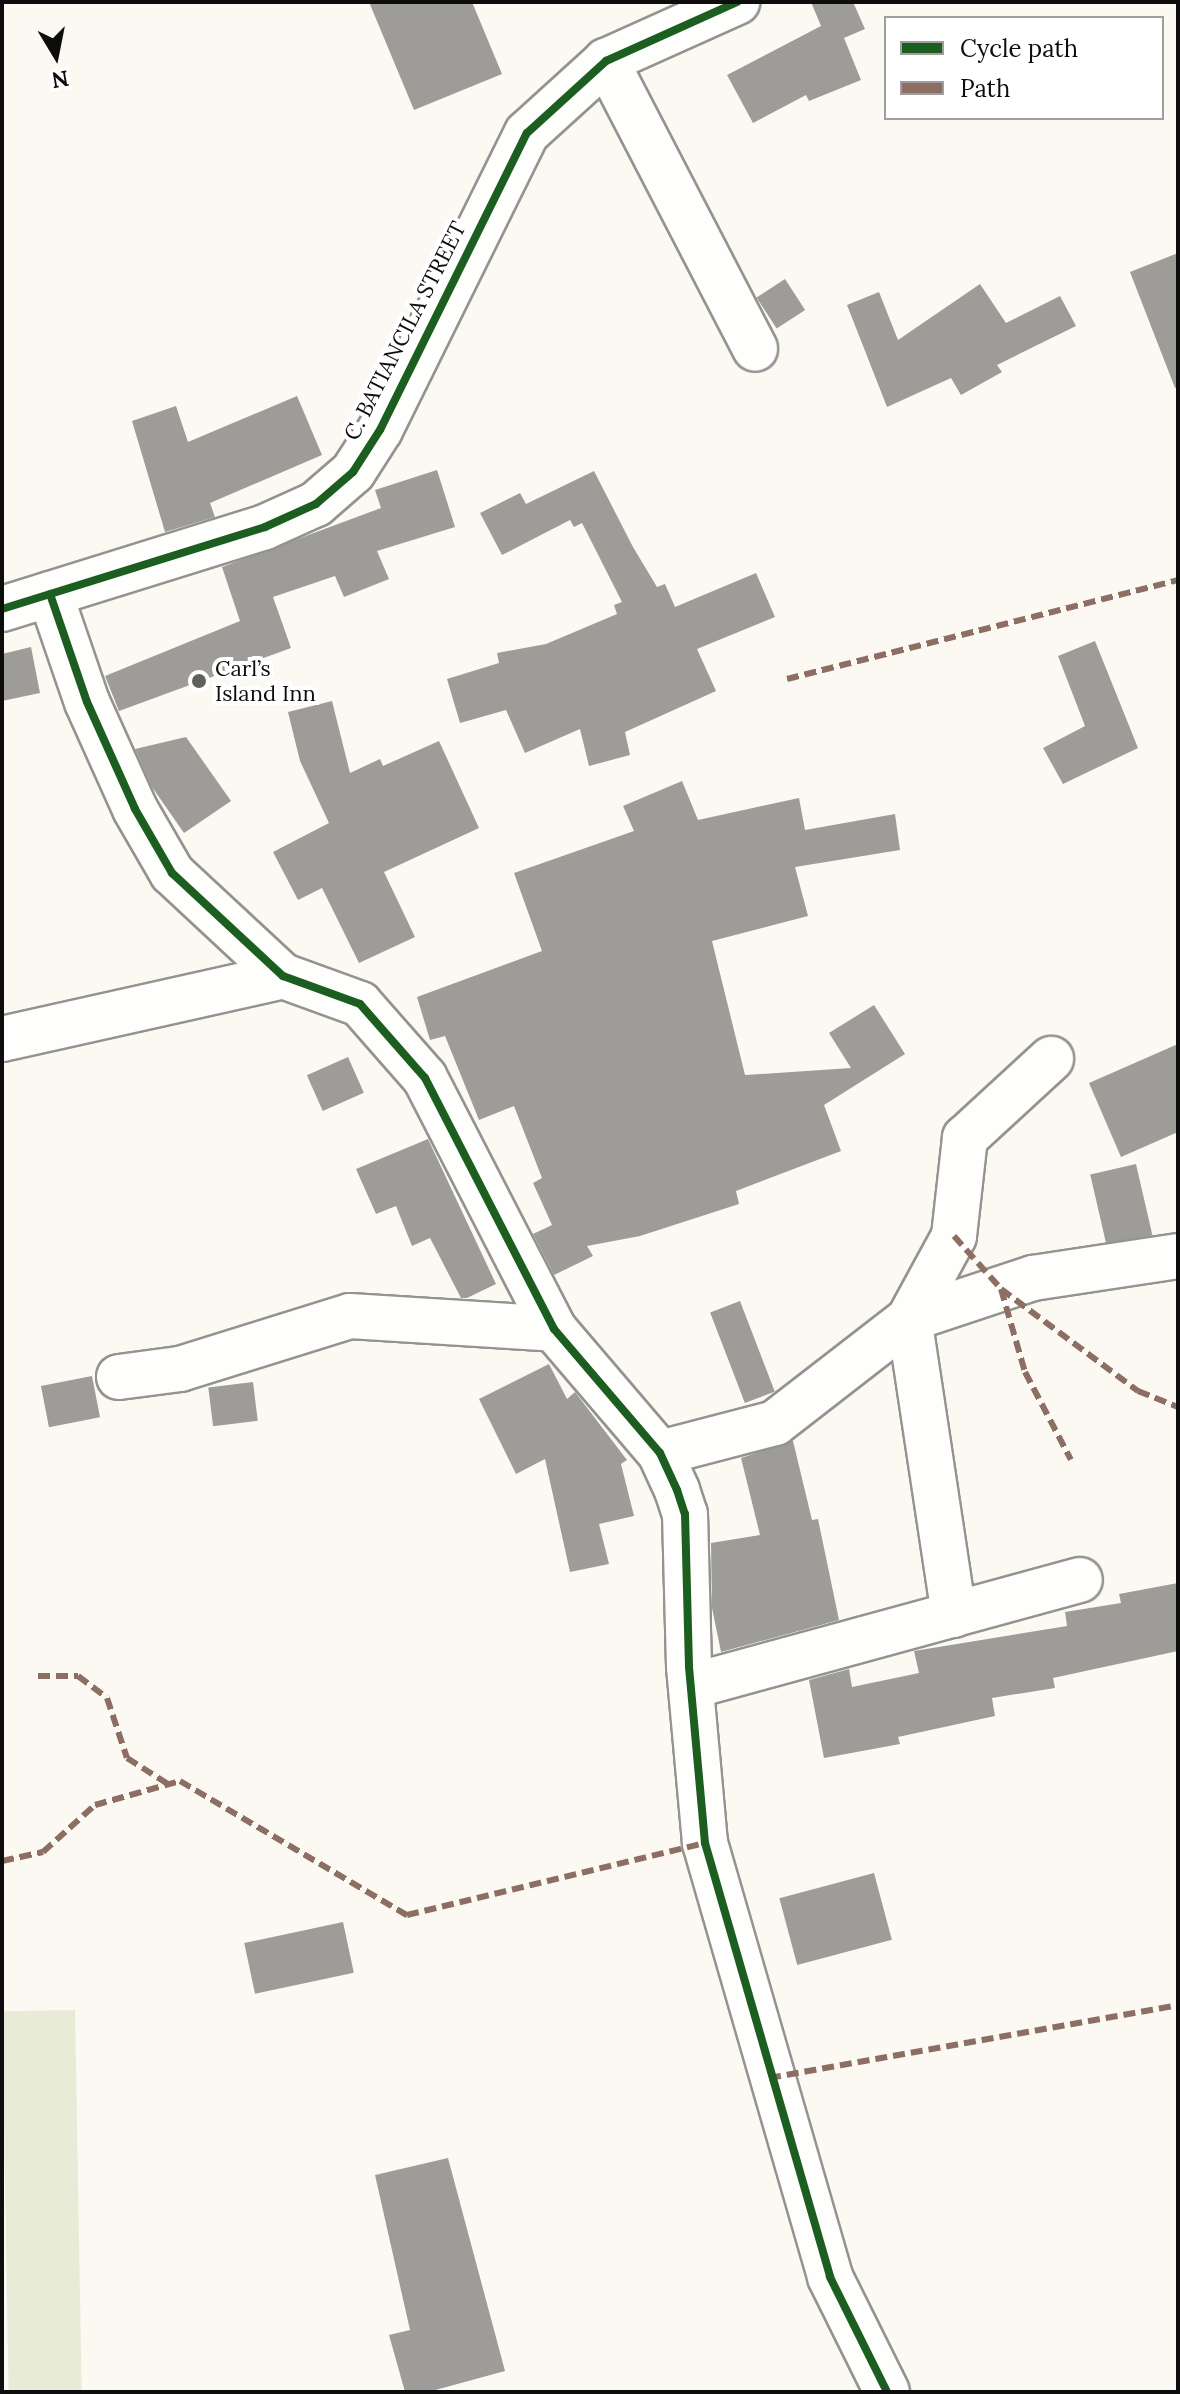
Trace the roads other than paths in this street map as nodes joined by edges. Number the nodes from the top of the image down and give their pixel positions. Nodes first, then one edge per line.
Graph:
1 (737, 2) edge
2 (606, 61) junction
3 (755, 349) dead end
4 (50, 594) junction
5 (2, 609) edge
6 (283, 976) junction
7 (2, 1039) edge
8 (1051, 1059) dead end
9 (1178, 1256) edge
10 (909, 1319) junction
11 (554, 1329) junction
12 (119, 1377) dead end
13 (660, 1453) junction
14 (1080, 1580) dead end
15 (954, 1615) junction
16 (692, 1686) junction
17 (887, 2392) edge

1 - 2 street, C. BATIANCILA STREET
2 - 3 street
2 - 4 street, C. BATIANCILA STREET
4 - 5 street, C. BATIANCILA STREET
4 - 6 street
6 - 7 street
6 - 11 street
8 - 10 street
9 - 10 street
10 - 13 street
10 - 15 street
11 - 12 street
11 - 13 street
13 - 16 street
14 - 15 street
15 - 16 street
16 - 17 street

